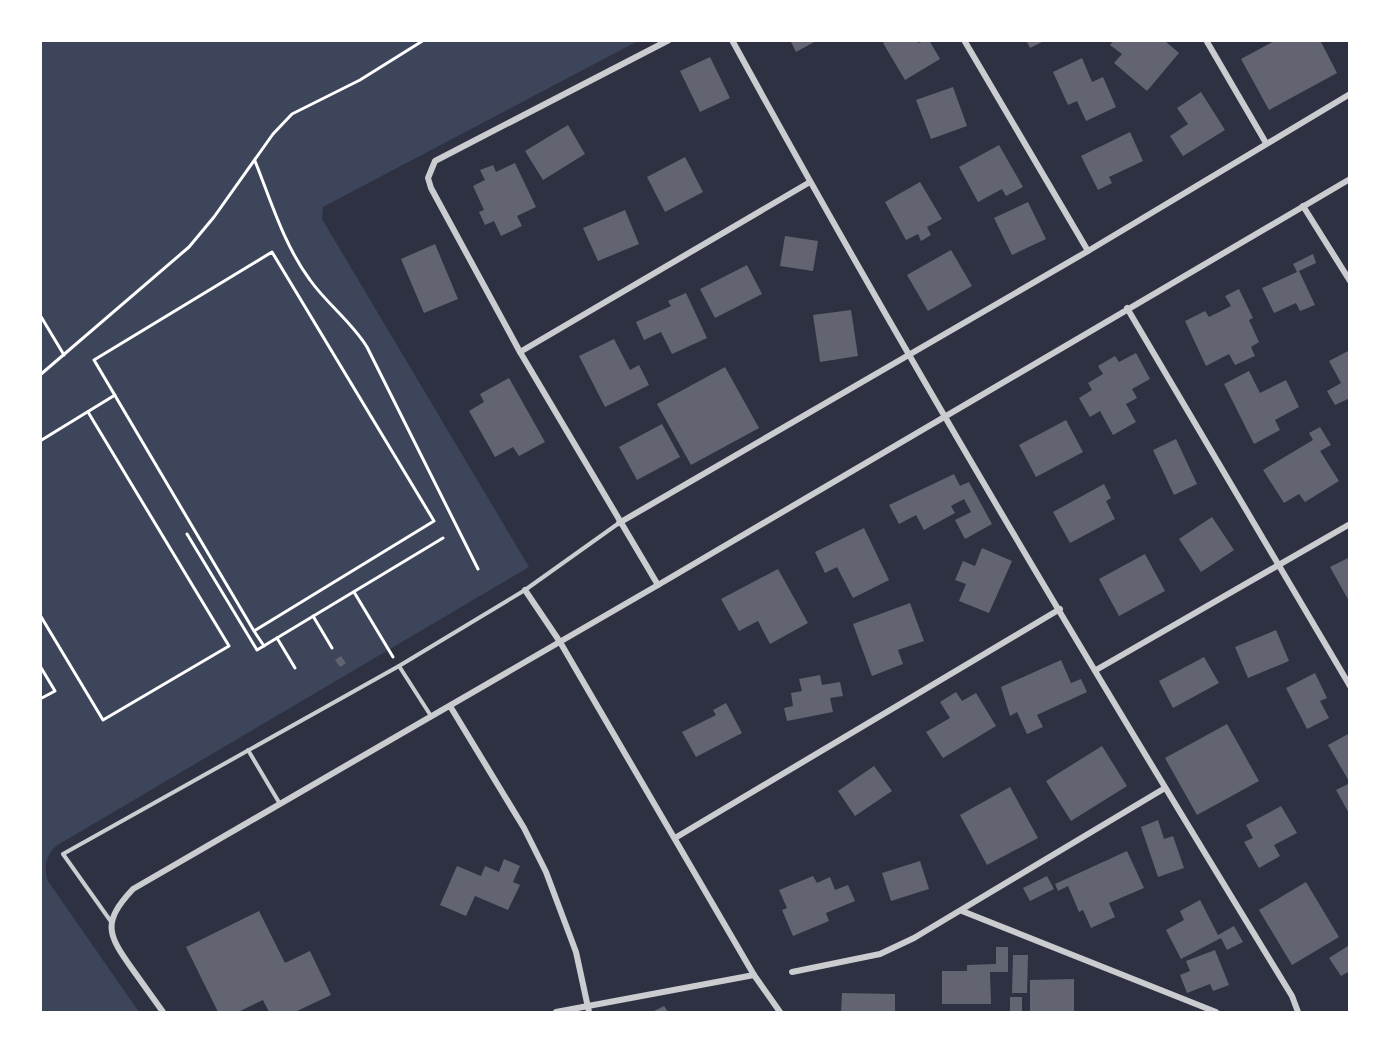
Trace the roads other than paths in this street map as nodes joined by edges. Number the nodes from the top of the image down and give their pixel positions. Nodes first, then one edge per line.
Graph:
1 (669, 40) edge
2 (732, 40) edge
3 (964, 40) edge
4 (1206, 40) edge
5 (1350, 94) edge
6 (1266, 143) junction
7 (1350, 179) edge
8 (810, 182) junction
9 (1303, 206) junction
10 (1088, 251) junction
11 (1350, 281) edge
12 (1127, 308) junction
13 (520, 352) junction
14 (909, 353) junction
15 (945, 416) junction
16 (619, 523) junction
17 (1350, 524) edge
18 (1278, 567) junction
19 (658, 585) junction
20 (525, 590) junction
21 (1060, 609) junction
22 (561, 642) junction
23 (399, 666) junction
24 (1096, 670) junction
25 (1350, 686) edge
26 (450, 706) junction
27 (431, 717) junction
28 (248, 750) junction
29 (1165, 788) junction
30 (280, 804) junction
31 (675, 838) junction
32 (962, 911) junction
33 (112, 924) junction
34 (792, 972) dead end
35 (754, 975) junction
36 (587, 1010) edge
37 (163, 1012) edge
38 (555, 1012) edge
39 (780, 1012) edge
40 (1216, 1012) edge
41 (1298, 1012) edge

1 - 13 street
2 - 8 street
3 - 10 street
4 - 6 street
5 - 6 street
6 - 10 street
7 - 9 street
8 - 13 street
8 - 14 street
9 - 11 street
9 - 12 street
10 - 14 street
12 - 15 street
12 - 18 street
13 - 16 street
14 - 15 street
14 - 16 street
15 - 19 street
15 - 21 street
16 - 19 street
16 - 20 lane
17 - 18 street
18 - 24 street
18 - 25 street
19 - 22 street
20 - 22 street
20 - 23 lane
21 - 24 street
21 - 31 street
22 - 26 street
22 - 31 street
23 - 27 lane
23 - 28 lane
24 - 29 street
26 - 27 street
26 - 36 street
27 - 30 street
28 - 30 lane
28 - 33 lane
29 - 32 street
29 - 41 street
30 - 33 street
31 - 35 street
32 - 34 street
32 - 40 street
33 - 37 street
35 - 36 street
35 - 39 street
36 - 38 street

